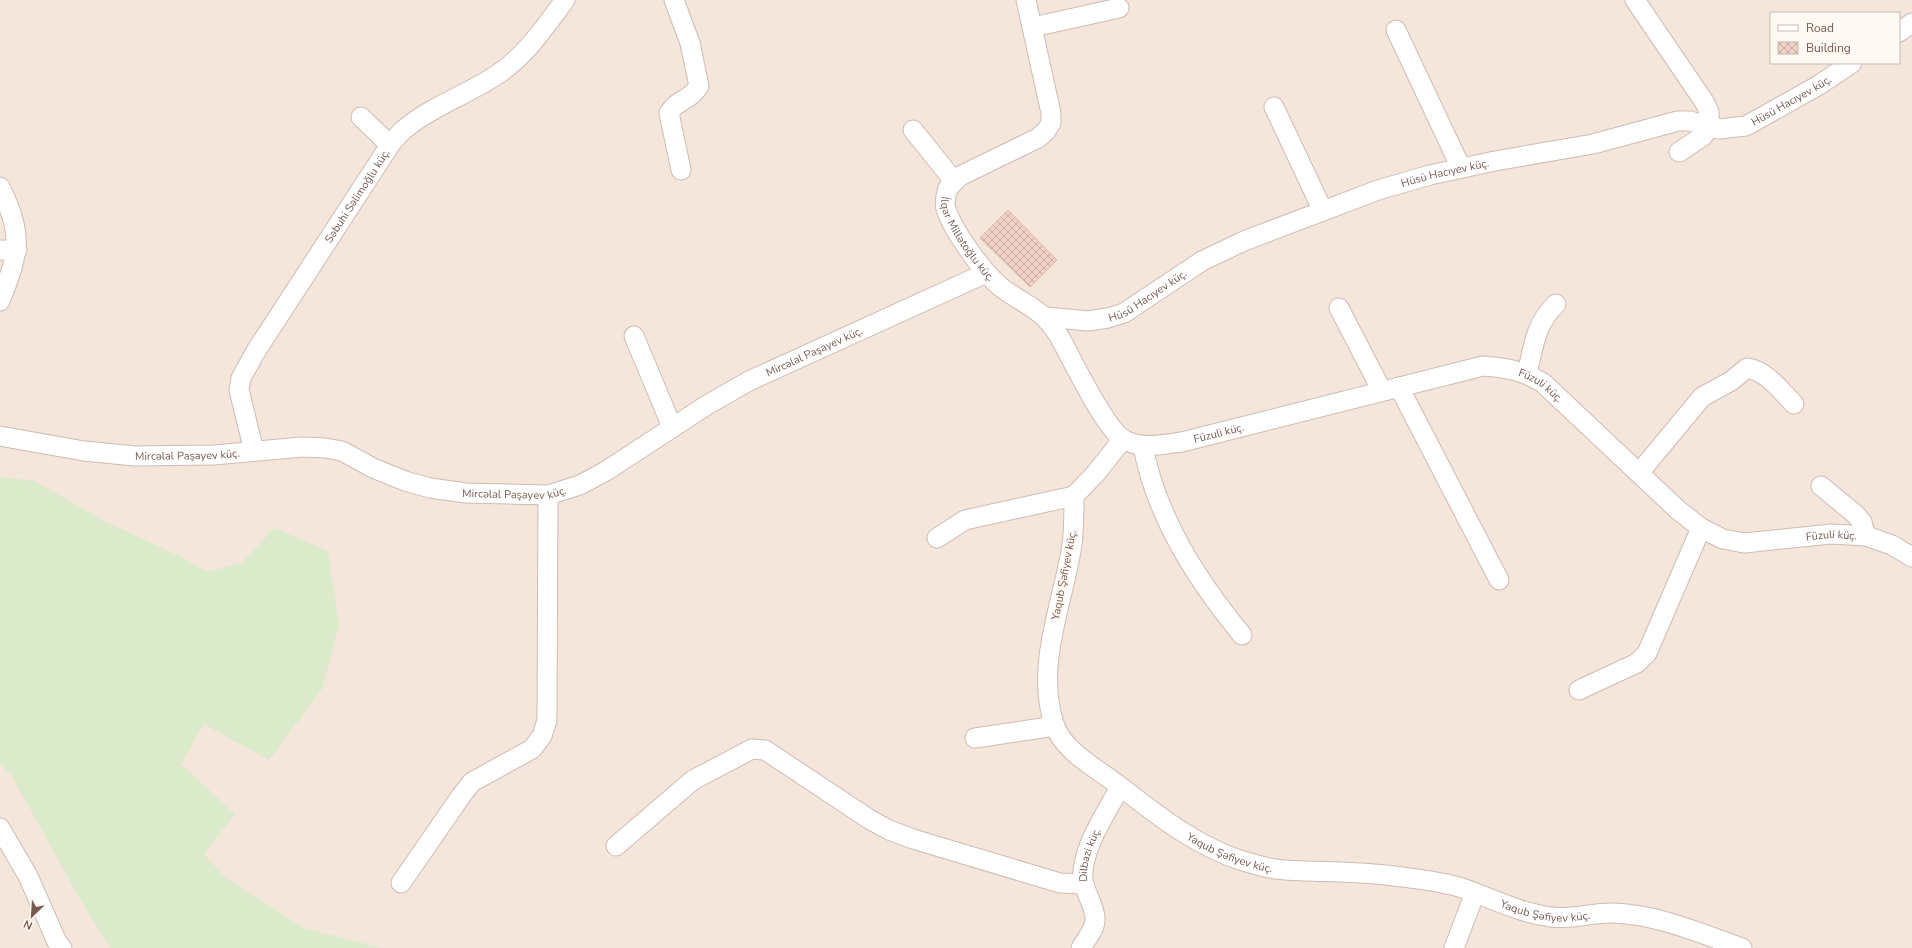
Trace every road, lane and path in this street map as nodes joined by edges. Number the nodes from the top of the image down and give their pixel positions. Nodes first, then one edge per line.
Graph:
1 (565, 0) edge
2 (674, 0) edge
3 (1026, 0) edge
4 (1635, 0) edge
5 (1119, 8) dead end
6 (1912, 23) edge
7 (1033, 28) junction
8 (1396, 30) dead end
9 (1900, 31) edge
10 (1850, 64) edge
11 (1274, 107) dead end
12 (361, 117) dead end
13 (1710, 127) junction
14 (913, 130) dead end
15 (390, 145) junction
16 (1679, 152) dead end
17 (1461, 168) junction
18 (681, 170) dead end
19 (954, 181) junction
20 (0, 188) edge
21 (1323, 211) junction
22 (8, 250) edge
23 (986, 273) junction
24 (0, 301) edge
25 (1556, 304) dead end
26 (1339, 308) dead end
27 (1046, 317) junction
28 (634, 336) dead end
29 (1527, 373) junction
30 (1391, 389) junction
31 (1794, 404) dead end
32 (672, 426) junction
33 (0, 436) edge
34 (1123, 439) junction
35 (1143, 446) junction
36 (254, 451) junction
37 (1639, 473) junction
38 (1820, 486) dead end
39 (548, 495) junction
40 (1074, 496) junction
41 (1701, 528) junction
42 (1866, 536) junction
43 (937, 538) dead end
44 (1912, 557) edge
45 (1499, 580) dead end
46 (1242, 635) dead end
47 (1579, 690) dead end
48 (1055, 726) junction
49 (975, 738) dead end
50 (1120, 787) junction
51 (0, 828) edge
52 (616, 846) dead end
53 (401, 883) dead end
54 (1083, 884) junction
55 (1476, 893) junction
56 (1736, 947) edge
57 (62, 948) edge
58 (1081, 948) edge
59 (1454, 948) edge

1 - 15 street, Səbuhi Səlimoğlu küç.
2 - 18 street
3 - 7 street, İlqar Millətoğlu küç.
4 - 13 street
5 - 7 street
6 - 9 street
7 - 19 street, İlqar Millətoğlu küç.
8 - 17 street
10 - 13 street, Hüsü Hacıyev küç.
11 - 21 street
12 - 15 street
13 - 16 street
13 - 17 street, Hüsü Hacıyev küç.
14 - 19 street
15 - 36 street, Səbuhi Səlimoğlu küç.
17 - 21 street, Hüsü Hacıyev küç.
19 - 23 street, İlqar Millətoğlu küç.
20 - 22 street
21 - 27 street, Hüsü Hacıyev küç.
22 - 24 street
23 - 27 street, İlqar Millətoğlu küç.
23 - 32 street, Mircəlal Paşayev küç.
25 - 29 street
26 - 30 street
27 - 34 street, İlqar Millətoğlu küç.
28 - 32 street
29 - 30 street, Füzuli küç.
29 - 37 street, Füzuli küç.
30 - 35 street, Füzuli küç.
30 - 45 street
31 - 37 street
32 - 39 street, Mircəlal Paşayev küç.
33 - 36 street, Mircəlal Paşayev küç.
34 - 35 street, Füzuli küç.
34 - 40 street
35 - 46 street
36 - 39 street, Mircəlal Paşayev küç.
37 - 41 street, Füzuli küç.
38 - 42 street
39 - 53 street
40 - 43 street
40 - 48 street, Yaqub Şəfiyev küç.
41 - 42 street, Füzuli küç.
41 - 47 street
42 - 44 street, Füzuli küç.
48 - 49 street
48 - 50 street, Yaqub Şəfiyev küç.
50 - 54 street, Dilbazi küç.
50 - 55 street, Yaqub Şəfiyev küç.
51 - 57 street
52 - 54 street
54 - 58 street, Dilbazi küç.
55 - 56 street, Yaqub Şəfiyev küç.
55 - 59 street

